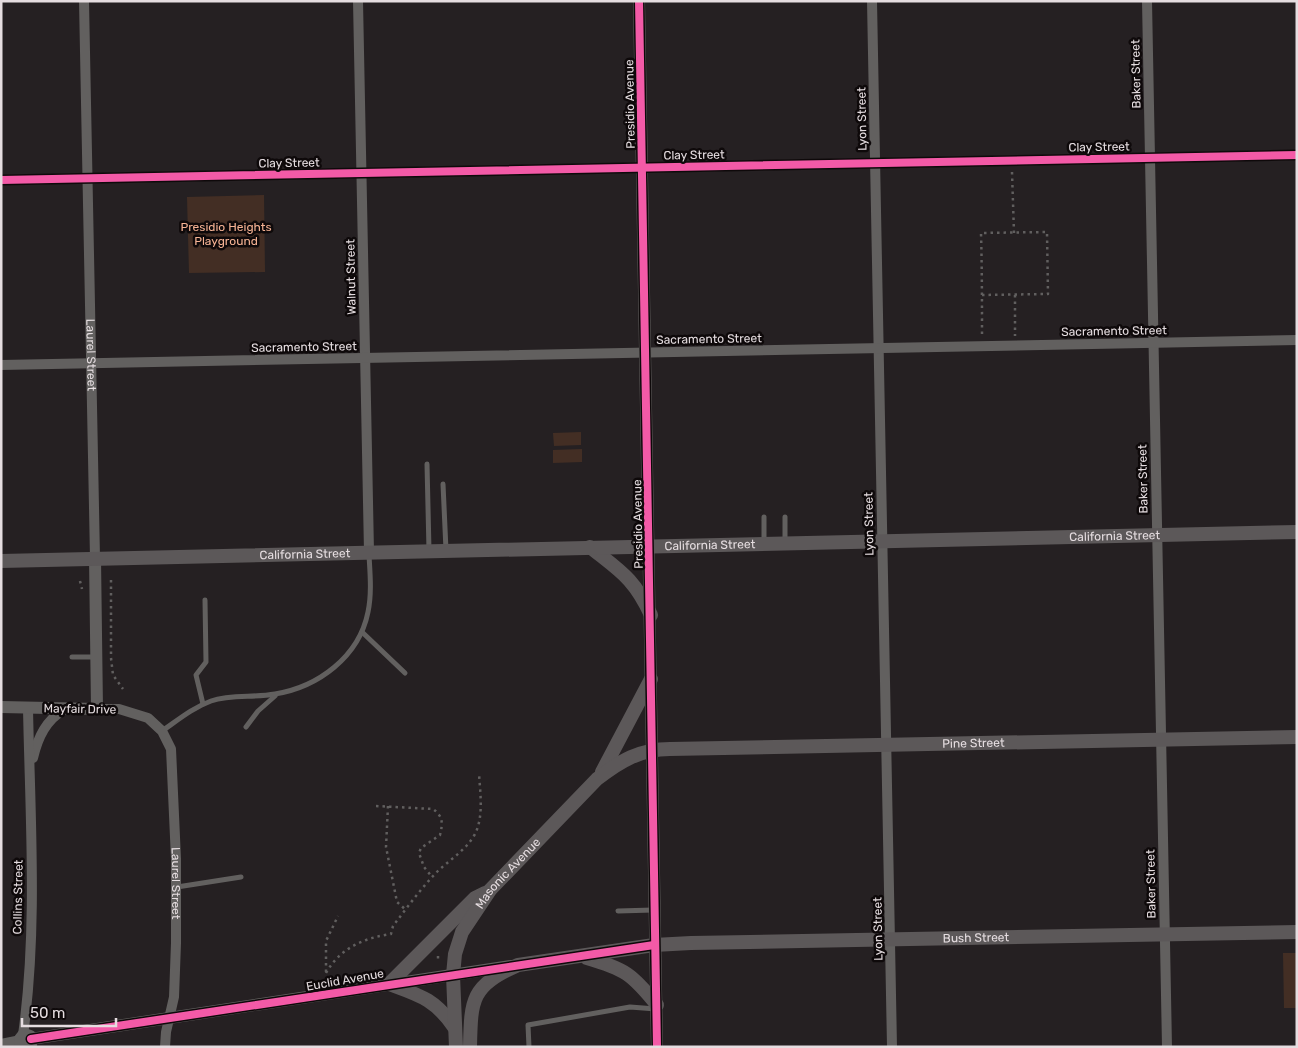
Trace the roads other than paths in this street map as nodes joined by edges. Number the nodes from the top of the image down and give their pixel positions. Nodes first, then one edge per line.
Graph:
1 (84, 1) edge
2 (358, 1) edge
3 (640, 1) edge
4 (872, 1) edge
5 (1147, 1) edge
6 (1297, 155) edge
7 (1150, 158) junction
8 (875, 163) junction
9 (643, 168) junction
10 (362, 173) junction
11 (87, 178) junction
12 (1, 180) edge
13 (1297, 340) edge
14 (1153, 343) junction
15 (879, 348) junction
16 (646, 352) junction
17 (366, 358) junction
18 (91, 364) junction
19 (1, 365) edge
20 (427, 464) dead end
21 (443, 484) dead end
22 (764, 517) dead end
23 (785, 517) dead end
24 (1297, 532) edge
25 (1156, 535) junction
26 (882, 541) junction
27 (785, 543) junction
28 (764, 544) junction
29 (649, 546) junction
30 (590, 548) junction
31 (446, 550) junction
32 (429, 551) junction
33 (369, 552) junction
34 (94, 558) junction
35 (1, 561) edge
36 (205, 600) dead end
37 (650, 615) junction
38 (362, 632) junction
39 (72, 657) dead end
40 (96, 657) junction
41 (405, 673) dead end
42 (651, 679) junction
43 (277, 694) junction
44 (203, 704) junction
45 (1, 707) edge
46 (28, 708) junction
47 (65, 709) junction
48 (98, 709) junction
49 (246, 727) dead end
50 (159, 728) junction
51 (1297, 736) edge
52 (1161, 739) junction
53 (886, 744) junction
54 (651, 750) junction
55 (30, 776) junction
56 (597, 779) junction
57 (240, 877) dead end
58 (177, 887) junction
59 (490, 890) junction
60 (653, 910) junction
61 (618, 911) dead end
62 (1297, 932) edge
63 (1165, 934) junction
64 (890, 939) junction
65 (654, 945) junction
66 (581, 956) junction
67 (518, 965) junction
68 (453, 975) junction
69 (389, 984) junction
70 (657, 1007) junction
71 (169, 1020) junction
72 (454, 1028) junction
73 (27, 1042) edge
74 (3, 1045) edge
75 (165, 1047) edge
76 (456, 1047) edge
77 (470, 1047) edge
78 (529, 1047) edge
79 (657, 1047) edge
80 (892, 1047) edge
81 (1167, 1047) edge

1 - 11 street, Laurel Street
2 - 10 street, Walnut Street
3 - 9 street, Presidio Avenue
4 - 8 street, Lyon Street
5 - 7 street, Baker Street
6 - 7 street, Clay Street
7 - 8 street, Clay Street
7 - 14 street, Baker Street
8 - 9 street, Clay Street
8 - 15 street, Lyon Street
9 - 10 street, Clay Street
9 - 16 street, Presidio Avenue
10 - 11 street, Clay Street
10 - 17 street, Walnut Street
11 - 12 street, Clay Street
11 - 18 street, Laurel Street
13 - 14 street, Sacramento Street
14 - 15 street, Sacramento Street
14 - 25 street, Baker Street
15 - 16 street, Sacramento Street
15 - 26 street, Lyon Street
16 - 17 street, Sacramento Street
16 - 29 street, Presidio Avenue
17 - 18 street, Sacramento Street
17 - 33 street, Walnut Street
18 - 19 street, Sacramento Street
18 - 34 street, Laurel Street
20 - 32 lane
21 - 31 lane
22 - 28 lane
23 - 27 lane
24 - 25 main road, California Street
25 - 26 main road, California Street
25 - 52 street, Baker Street
26 - 27 main road, California Street
26 - 53 street, Lyon Street
27 - 28 main road, California Street
28 - 29 main road, California Street
29 - 30 main road, California Street
29 - 37 street, Presidio Avenue
30 - 31 main road, California Street
30 - 37 main road
31 - 32 main road, California Street
32 - 33 main road, California Street
33 - 34 main road, California Street
33 - 38 lane
34 - 35 main road, California Street
34 - 40 street, Laurel Street
36 - 44 lane
37 - 42 street, Presidio Avenue
38 - 41 lane
38 - 43 lane
39 - 40 lane
40 - 48 street, Laurel Street
42 - 54 street, Presidio Avenue
42 - 56 main road
43 - 44 lane
43 - 49 lane
44 - 50 lane
45 - 46 street, Mayfair Drive
46 - 47 street, Mayfair Drive
46 - 55 street, Collins Street
47 - 48 street, Mayfair Drive
47 - 55 street, Collins Street
48 - 50 street, Mayfair Drive
50 - 58 street, Laurel Street
51 - 52 main road, Pine Street
52 - 53 main road, Pine Street
52 - 63 street, Baker Street
53 - 54 main road, Pine Street
53 - 64 street, Lyon Street
54 - 56 main road, Masonic Avenue
54 - 60 street, Presidio Avenue
55 - 73 street, Collins Street
56 - 59 main road, Masonic Avenue
57 - 58 lane
58 - 71 street, Laurel Street
59 - 68 main road, Masonic Avenue
59 - 69 main road
60 - 61 lane
60 - 65 street, Presidio Avenue
62 - 63 main road, Bush Street
63 - 64 main road, Bush Street
63 - 81 street, Baker Street
64 - 65 main road, Bush Street
64 - 80 street, Lyon Street
65 - 66 main road, Euclid Avenue
65 - 70 street, Presidio Avenue
66 - 67 main road, Euclid Avenue
66 - 70 main road
67 - 68 street, Euclid Avenue
67 - 77 main road
68 - 69 street, Euclid Avenue
68 - 72 main road, Masonic Avenue
69 - 71 street, Euclid Avenue
69 - 72 main road
70 - 78 lane
70 - 79 street, Presidio Avenue
71 - 73 street, Euclid Avenue
71 - 75 street, Laurel Street
72 - 76 main road, Masonic Avenue
73 - 74 street, Euclid Avenue

